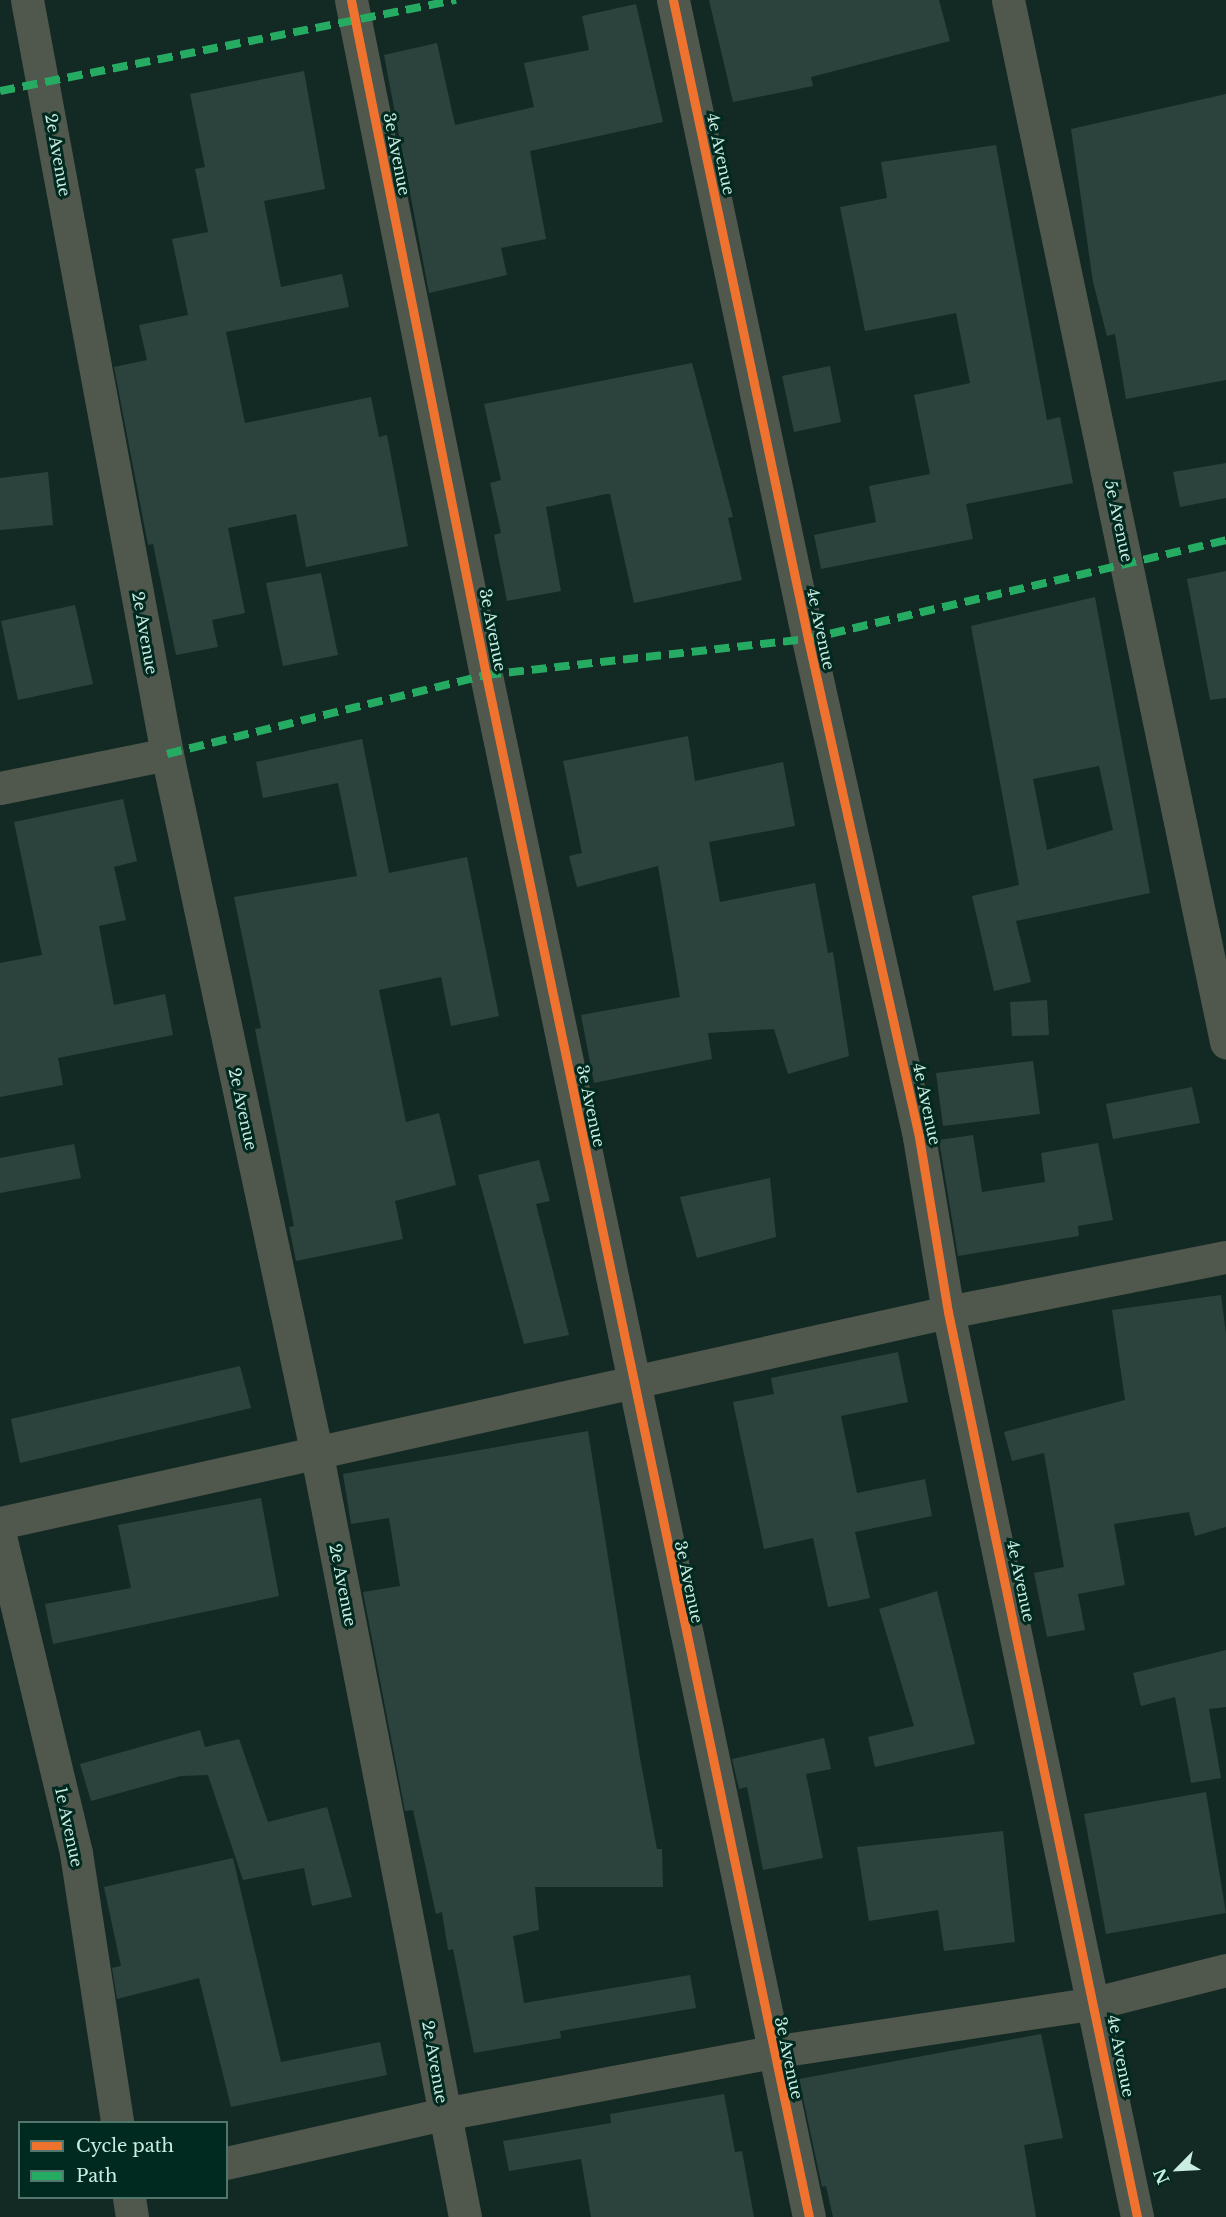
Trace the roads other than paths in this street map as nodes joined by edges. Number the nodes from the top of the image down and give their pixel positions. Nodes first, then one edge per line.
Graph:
1 (27, 0) edge
2 (351, 0) edge
3 (673, 0) edge
4 (1008, 0) edge
5 (167, 754) junction
6 (0, 788) edge
7 (1226, 1042) edge
8 (1226, 1257) edge
9 (948, 1312) junction
10 (633, 1385) junction
11 (317, 1455) junction
12 (0, 1523) edge
13 (0, 1536) edge
14 (1226, 1971) edge
15 (1095, 2003) junction
16 (772, 2052) junction
17 (444, 2114) junction
18 (117, 2121) edge
19 (228, 2163) edge
20 (129, 2199) edge
21 (132, 2217) edge
22 (465, 2217) edge
23 (809, 2217) edge
24 (1137, 2217) edge

1 - 5 street, 2e Avenue
2 - 10 street, 3e Avenue
3 - 9 street, 4e Avenue
4 - 7 street, 5e Avenue
5 - 6 street
5 - 11 street, 2e Avenue
8 - 9 street
9 - 10 street
9 - 15 street, 4e Avenue
10 - 11 street
10 - 16 street, 3e Avenue
11 - 12 street
11 - 17 street, 2e Avenue
13 - 18 street, 1e Avenue
14 - 15 street
15 - 16 street
15 - 24 street, 4e Avenue
16 - 17 street
16 - 23 street, 3e Avenue
17 - 19 street
17 - 22 street, 2e Avenue
20 - 21 street

